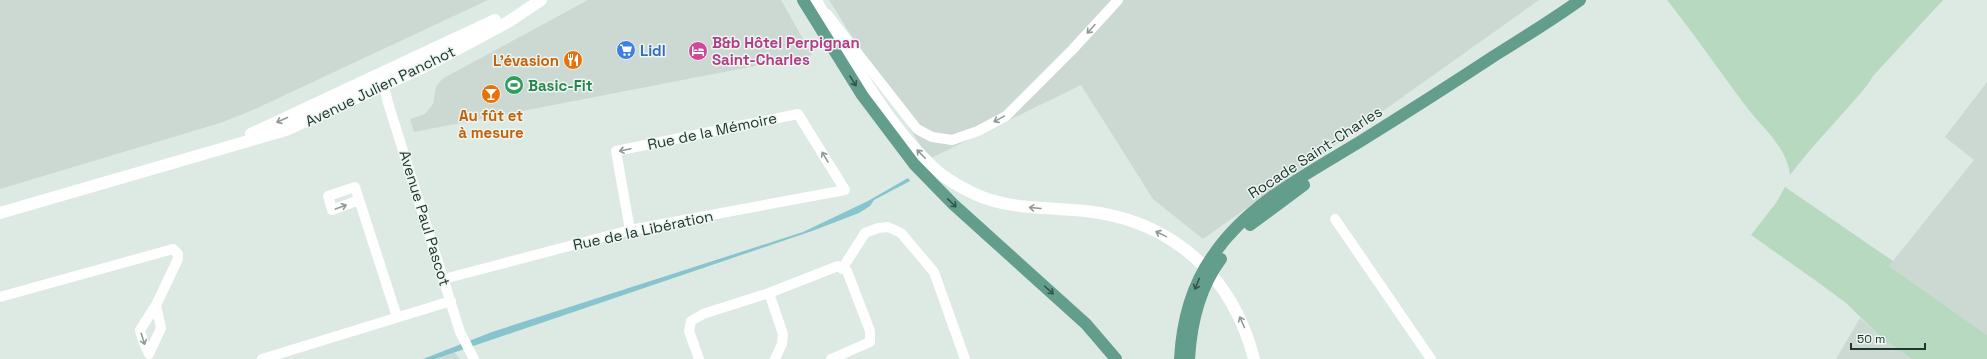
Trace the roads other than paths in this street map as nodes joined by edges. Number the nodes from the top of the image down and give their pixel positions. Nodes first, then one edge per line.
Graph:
1 (540, 0) edge
2 (803, 0) edge
3 (1118, 0) edge
4 (1580, 0) edge
5 (816, 1) edge
6 (382, 80) junction
7 (1396, 119) junction
8 (845, 190) joint
9 (359, 200) dead end
10 (0, 212) edge
11 (1335, 219) dead end
12 (630, 230) junction
13 (842, 269) junction
14 (444, 279) junction
15 (769, 293) junction
16 (0, 297) edge
17 (451, 301) junction
18 (156, 306) junction
19 (397, 317) junction
20 (150, 357) edge
21 (262, 359) edge
22 (474, 359) edge
23 (700, 359) edge
24 (775, 359) edge
25 (831, 359) edge
26 (965, 359) edge
27 (1116, 359) edge
28 (1180, 359) edge
29 (1189, 359) edge
30 (1254, 359) edge
31 (1431, 359) edge

1 - 6 main road, Avenue Julien Panchot
2 -> 27 main road
3 -> 5 street
4 - 7 main road, Rocade Saint-Charles
30 -> 5 main road
6 - 10 main road, Avenue Julien Panchot
6 - 14 street, Avenue Paul Pascot
7 -> 28 main road, Rocade Saint-Charles
7 - 29 main road, Rocade Saint-Charles
8 - 12 street, Rue de la Libération
8 -> 12 street, Rue de la Mémoire
9 - 19 street
11 - 31 street
12 - 14 street, Rue de la Libération
13 - 15 street
13 - 25 street
13 - 26 street
14 - 17 street, Avenue Paul Pascot
15 - 23 street
15 - 24 street
16 - 18 street
17 - 19 street
17 - 22 street, Avenue Paul Pascot
18 - 20 street
18 -> 20 street
19 - 21 street

